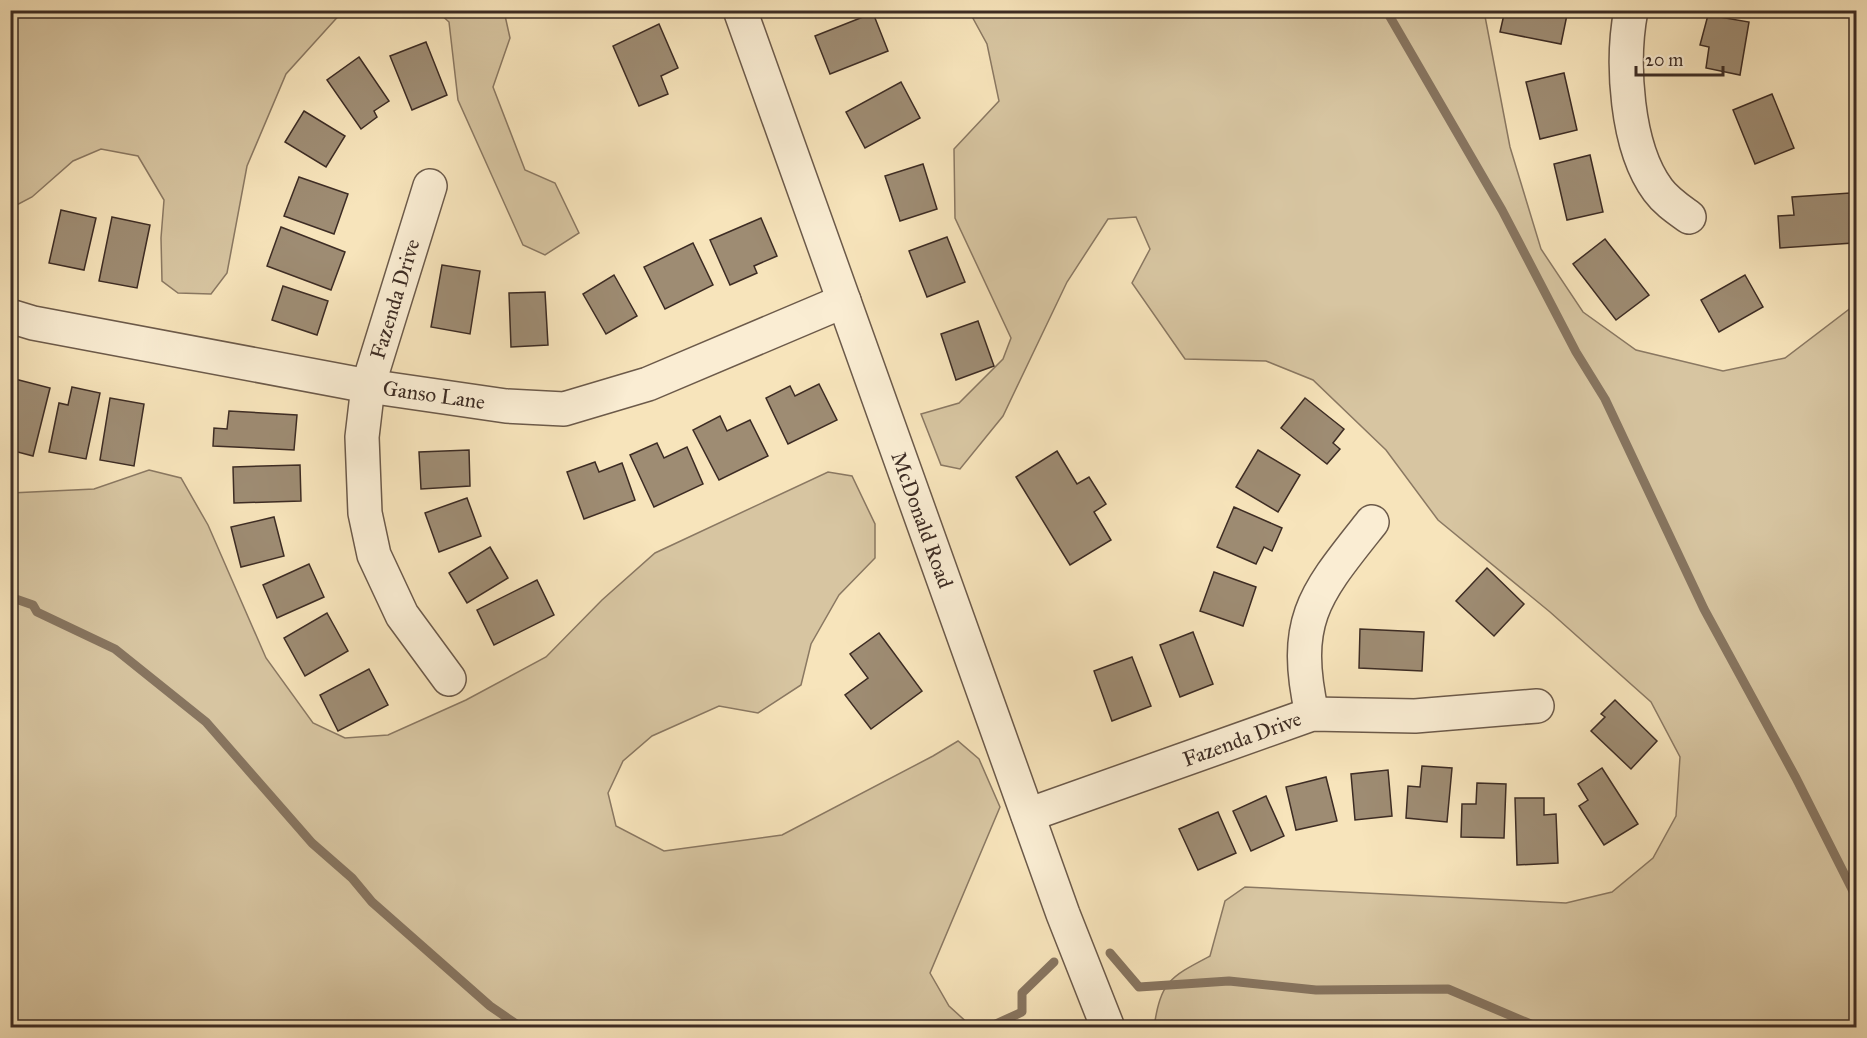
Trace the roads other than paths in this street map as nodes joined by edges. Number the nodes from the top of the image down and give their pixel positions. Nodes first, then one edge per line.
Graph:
1 (740, 10) edge
2 (1631, 10) edge
3 (430, 186) dead end
4 (1689, 217) dead end
5 (844, 301) junction
6 (10, 316) edge
7 (368, 386) junction
8 (1372, 522) dead end
9 (449, 679) dead end
10 (1537, 706) dead end
11 (1312, 714) junction
12 (1028, 815) junction
13 (1108, 1028) edge

1 - 5 street, McDonald Road
2 - 4 street
3 - 7 street, Fazenda Drive
5 - 7 street, Ganso Lane
5 - 12 street, McDonald Road
6 - 7 street, Ganso Lane
7 - 9 street, Fazenda Drive
8 - 11 street
10 - 11 street, Fazenda Drive
11 - 12 street, Fazenda Drive
12 - 13 street, McDonald Road

